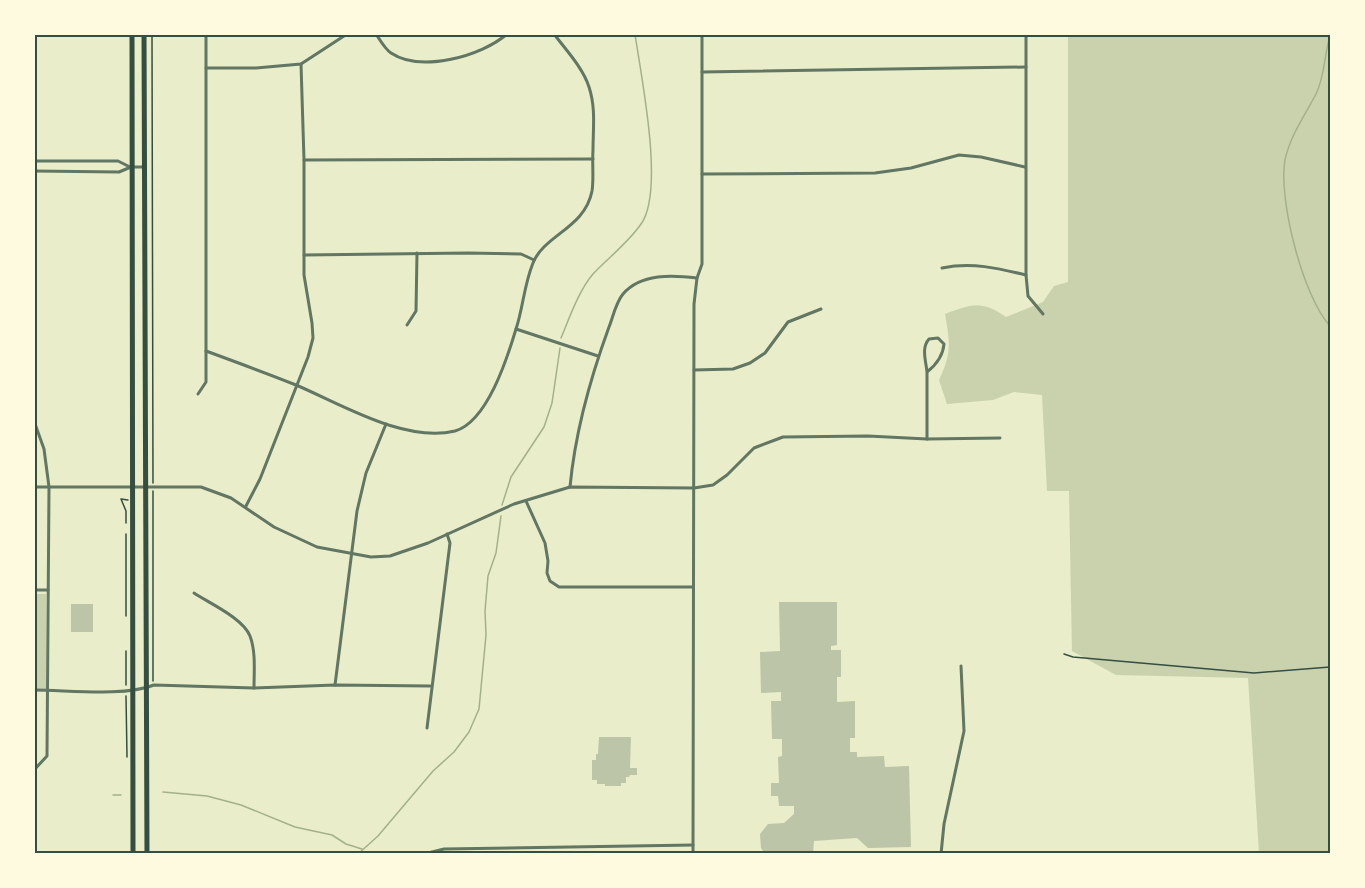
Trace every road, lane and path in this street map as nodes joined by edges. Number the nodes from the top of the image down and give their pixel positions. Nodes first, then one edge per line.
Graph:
1 (132, 34) edge
2 (144, 34) edge
3 (152, 34) edge
4 (206, 34) edge
5 (347, 34) edge
6 (376, 34) edge
7 (507, 34) edge
8 (554, 34) edge
9 (702, 34) edge
10 (1026, 34) edge
11 (301, 64) junction
12 (1026, 67) junction
13 (206, 68) junction
14 (702, 72) junction
15 (592, 159) junction
16 (304, 160) junction
17 (34, 161) edge
18 (131, 167) junction
19 (145, 167) junction
20 (1025, 167) junction
21 (34, 171) edge
22 (702, 174) junction
23 (417, 253) junction
24 (304, 255) junction
25 (534, 260) junction
26 (942, 268) dead end
27 (1026, 274) junction
28 (697, 278) junction
29 (821, 309) dead end
30 (1043, 314) dead end
31 (407, 325) dead end
32 (516, 329) junction
33 (206, 351) junction
34 (598, 356) junction
35 (694, 370) junction
36 (927, 372) junction
37 (297, 386) junction
38 (198, 394) dead end
39 (34, 421) edge
40 (386, 424) junction
41 (1000, 438) dead end
42 (927, 440) junction
43 (34, 487) edge
44 (49, 487) junction
45 (133, 487) junction
46 (149, 487) junction
47 (570, 487) junction
48 (694, 488) junction
49 (122, 499) dead end
50 (526, 501) junction
51 (246, 506) junction
52 (447, 534) junction
53 (351, 554) junction
54 (692, 587) junction
55 (34, 590) edge
56 (48, 590) junction
57 (194, 593) dead end
58 (126, 624) dead end
59 (127, 645) dead end
60 (1064, 654) dead end
61 (961, 666) dead end
62 (1330, 667) edge
63 (154, 685) junction
64 (335, 685) junction
65 (430, 686) junction
66 (146, 688) junction
67 (254, 688) junction
68 (129, 689) junction
69 (34, 690) edge
70 (47, 690) junction
71 (427, 728) dead end
72 (127, 760) dead end
73 (34, 770) edge
74 (693, 845) junction
75 (133, 854) edge
76 (147, 854) edge
77 (424, 854) edge
78 (693, 854) edge
79 (940, 854) edge

1 - 18 main road
2 - 19 main road
3 - 46 path
4 - 13 street
5 - 11 street
6 - 7 street
8 - 15 street
9 - 14 street
10 - 12 street
11 - 13 street
11 - 16 street
12 - 14 street
12 - 20 street
13 - 33 street
14 - 22 street
15 - 16 street
15 - 25 street
16 - 24 street
17 - 18 street
18 - 19 street
18 - 21 street
18 - 45 main road
19 - 46 main road
20 - 22 street
20 - 27 street
22 - 28 street
23 - 24 street
23 - 25 street
23 - 31 street
24 - 37 street
25 - 32 street
26 - 27 street
27 - 30 street
28 - 34 street
28 - 35 street
29 - 35 street
32 - 34 street
32 - 40 street
33 - 37 street
33 - 38 street
34 - 47 street
35 - 48 street
36 - 36 street
36 - 42 street
37 - 40 street
37 - 51 street
39 - 44 street
40 - 53 street
41 - 42 street
42 - 48 street
43 - 44 street
44 - 45 street
44 - 56 street
45 - 46 street
45 - 68 main road
46 - 51 street
46 - 63 path
46 - 66 main road
47 - 48 street
47 - 50 street
48 - 54 street
49 - 58 path
50 - 52 street
50 - 54 street
51 - 53 street
52 - 53 street
52 - 65 street
53 - 64 street
54 - 74 street
55 - 56 street
56 - 70 street
57 - 67 street
59 - 68 path
60 - 62 path
61 - 79 street
63 - 66 street
63 - 67 street
64 - 65 street
64 - 67 street
65 - 71 street
66 - 68 street
66 - 76 main road
68 - 70 street
68 - 72 path
68 - 75 main road
69 - 70 street
70 - 73 street
74 - 77 street
74 - 78 street

